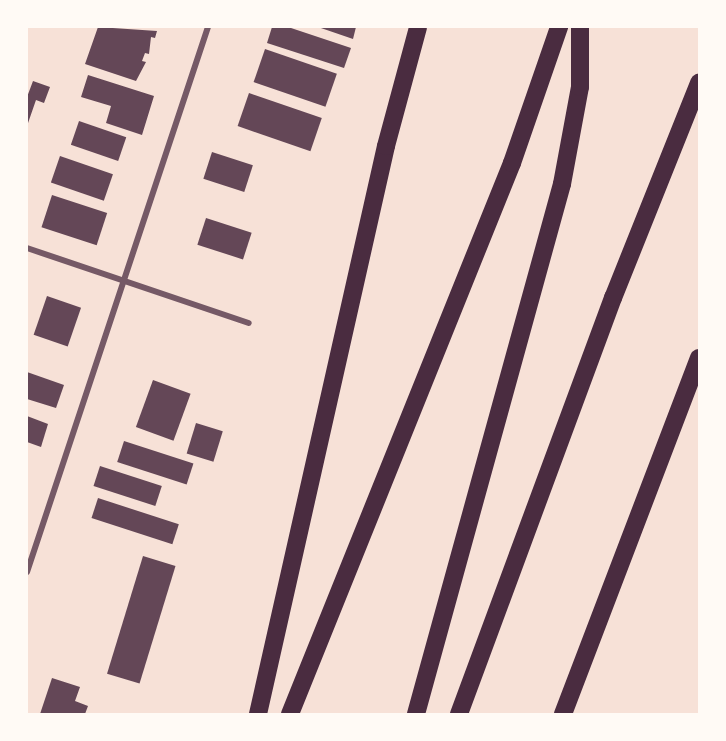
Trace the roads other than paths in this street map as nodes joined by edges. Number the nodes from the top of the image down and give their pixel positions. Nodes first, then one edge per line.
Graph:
1 (208, 27) edge
2 (418, 27) edge
3 (559, 27) edge
4 (580, 27) edge
5 (699, 83) edge
6 (27, 248) edge
7 (124, 282) junction
8 (249, 323) dead end
9 (699, 358) edge
10 (27, 572) edge
11 (258, 714) edge
12 (290, 714) edge
13 (416, 714) edge
14 (459, 714) edge
15 (564, 714) edge

1 - 7 street
2 - 11 highway
3 - 12 highway
4 - 13 highway
5 - 14 highway
6 - 7 street
7 - 8 street
7 - 10 street
9 - 15 highway

